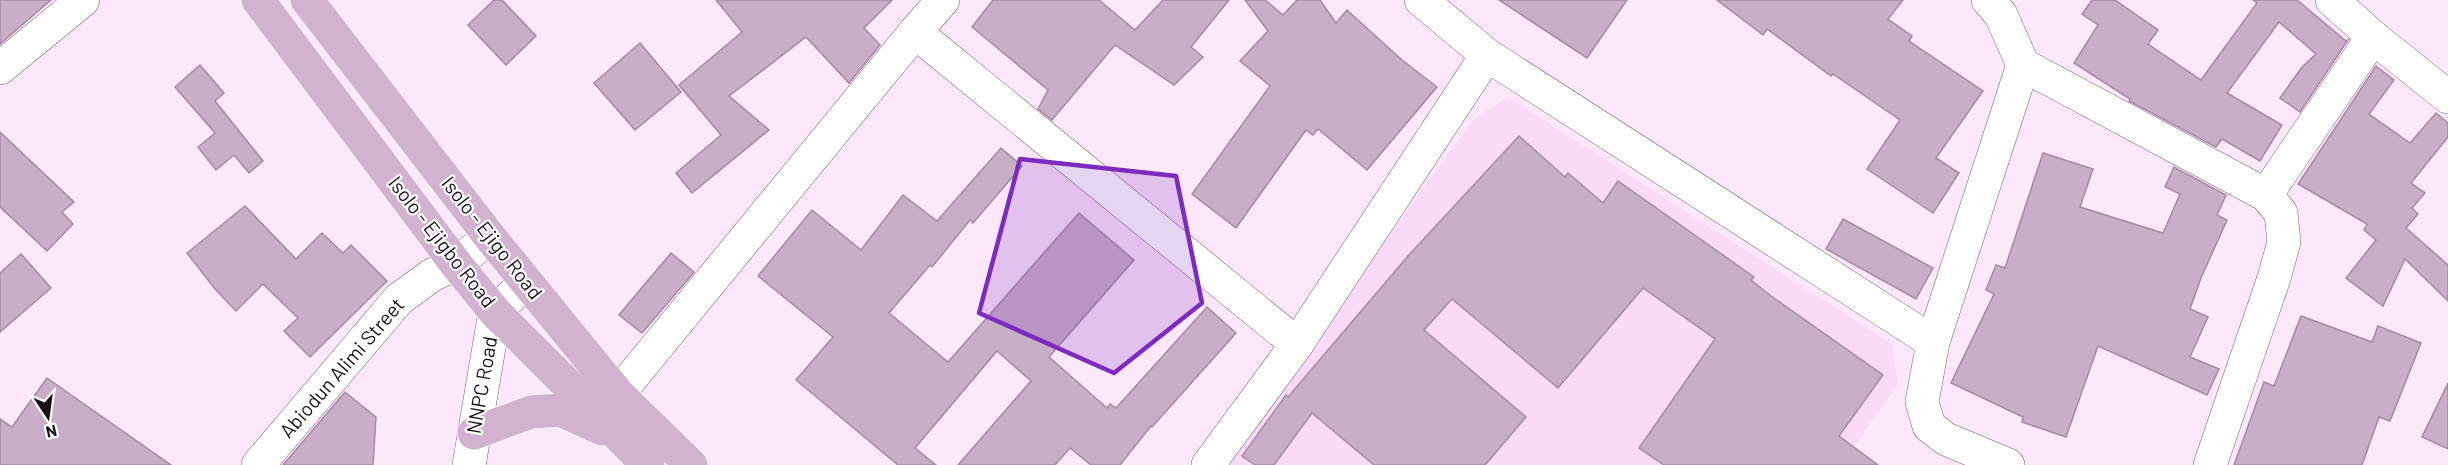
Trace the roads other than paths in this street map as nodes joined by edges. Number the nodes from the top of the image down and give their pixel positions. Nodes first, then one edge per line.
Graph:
1 (83, 0) edge
2 (258, 0) edge
3 (307, 0) edge
4 (943, 0) edge
5 (1420, 0) edge
6 (1988, 0) edge
7 (2332, 0) edge
8 (915, 32) junction
9 (2373, 37) junction
10 (1487, 55) junction
11 (2024, 64) junction
12 (0, 68) edge
13 (2448, 97) edge
14 (2266, 195) junction
15 (490, 237) junction
16 (456, 264) junction
17 (526, 282) junction
18 (495, 312) junction
19 (1933, 342) junction
20 (1297, 344) junction
21 (618, 394) junction
22 (474, 433) junction
23 (618, 435) junction
24 (258, 465) edge
25 (469, 465) edge
26 (648, 465) edge
27 (691, 465) edge
28 (1208, 465) edge
29 (2008, 465) edge
30 (2210, 465) edge

1 - 12 street
2 - 16 main road, Isolo - Ejigbo Road
3 - 15 main road, Isolo - Ejigo Road
4 - 8 street
5 - 10 street
6 - 11 street
7 - 9 street
8 - 20 street
8 - 21 street
9 - 13 street
9 - 14 street
10 - 19 street
10 - 20 street
11 - 14 street
11 - 19 street
14 - 30 street
15 - 16 street, Abiodun Alimi Street
15 - 17 main road, Isolo - Ejigo Road
16 - 18 main road, Isolo - Ejigbo Road
16 - 24 street, Abiodun Alimi Street
17 - 18 street, NNPC Road
17 - 21 main road, Isolo - Ejigo Road
18 - 22 street, NNPC Road
18 - 23 main road, Isolo - Ejigbo Road
19 - 29 street
20 - 28 street
21 - 27 main road, Isolo - Ejigo Road
22 - 23 main road
22 - 25 street, NNPC Road
23 - 26 main road, Isolo - Ejigbo Road

